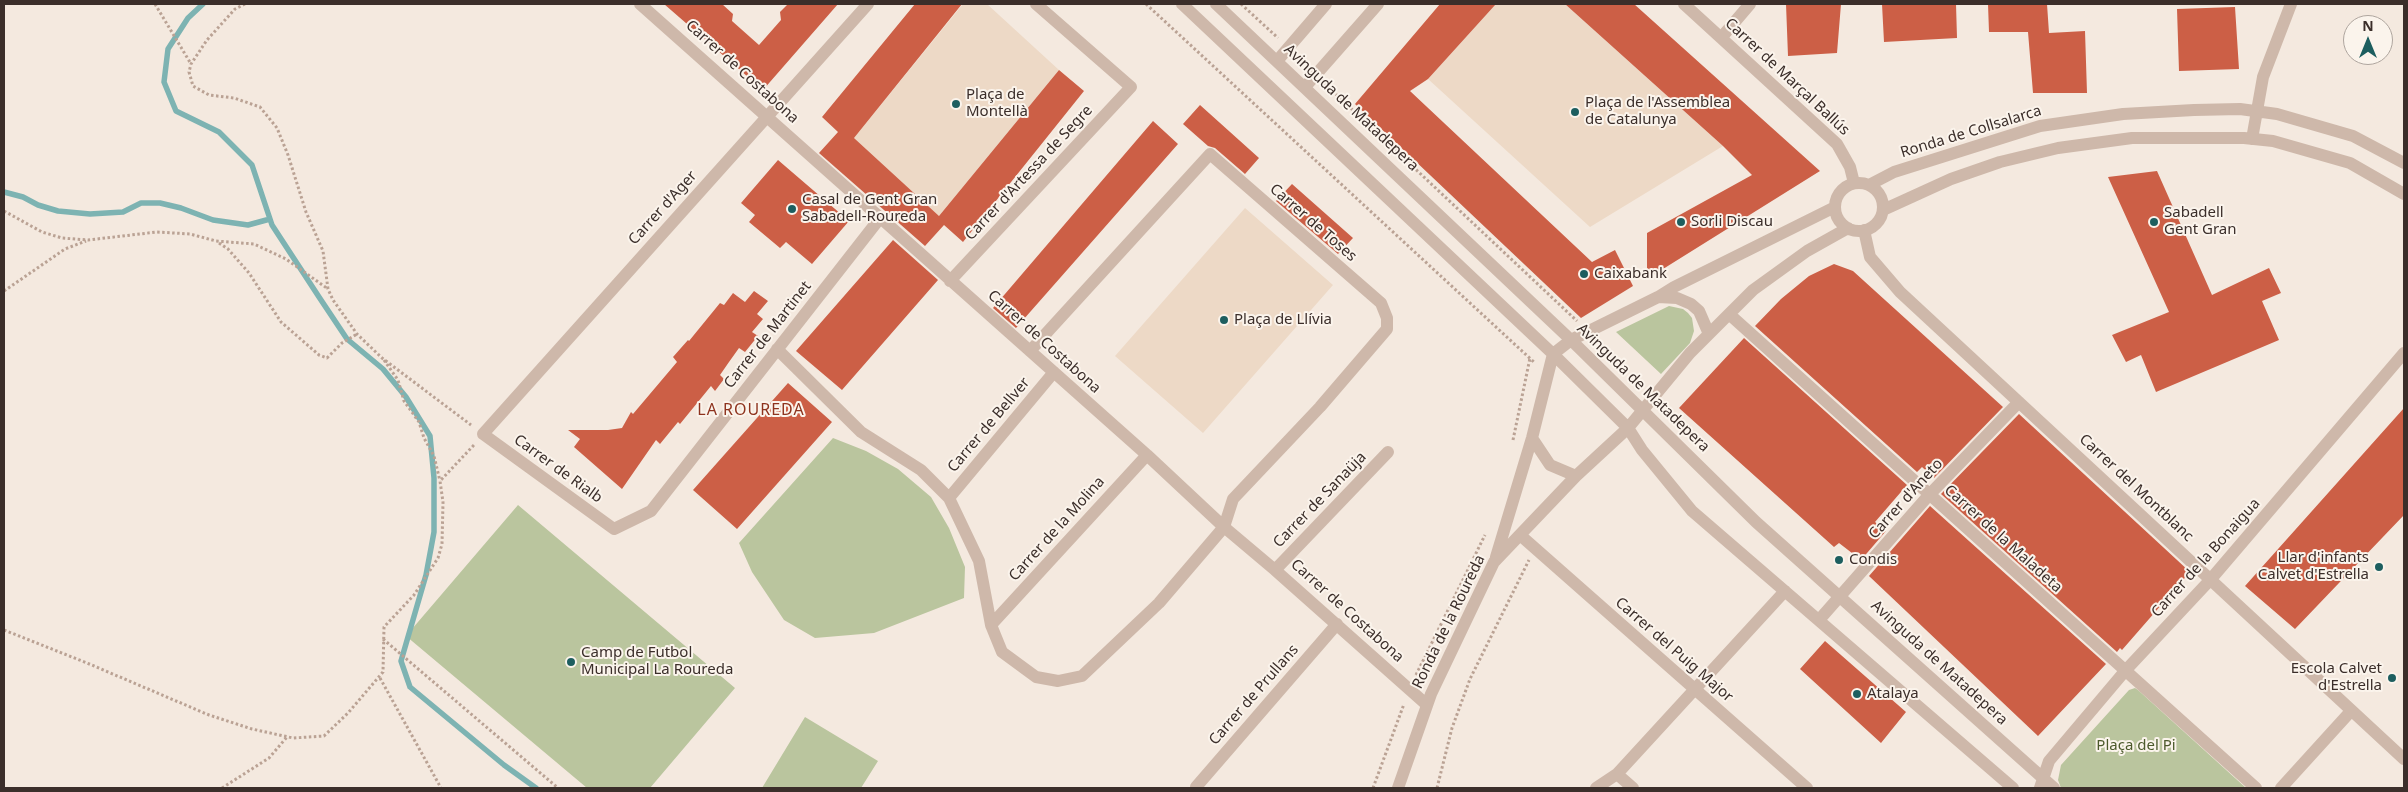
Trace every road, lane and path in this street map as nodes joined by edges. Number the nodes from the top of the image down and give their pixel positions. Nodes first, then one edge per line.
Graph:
1 (154, 4) edge
2 (245, 4) edge
3 (640, 4) edge
4 (868, 4) edge
5 (1036, 4) edge
6 (1146, 4) edge
7 (1182, 4) edge
8 (1216, 4) edge
9 (1326, 4) edge
10 (1378, 4) edge
11 (1684, 4) edge
12 (1750, 4) edge
13 (2291, 4) edge
14 (1721, 38) junction
15 (1277, 61) junction
16 (191, 64) junction
17 (1305, 87) junction
18 (2256, 111) junction
19 (767, 116) junction
20 (2252, 139) junction
21 (2404, 163) edge
22 (1854, 183) junction
23 (1869, 185) junction
24 (2404, 194) edge
25 (1835, 207) junction
26 (1883, 210) junction
27 (4, 211) edge
28 (880, 218) junction
29 (1848, 228) junction
30 (1864, 230) junction
31 (88, 240) junction
32 (216, 241) junction
33 (950, 281) junction
34 (328, 289) junction
35 (4, 291) edge
36 (1658, 297) junction
37 (1729, 314) junction
38 (357, 334) junction
39 (1709, 334) junction
40 (1572, 340) junction
41 (777, 349) junction
42 (1030, 351) junction
43 (1553, 354) junction
44 (2403, 356) edge
45 (382, 358) junction
46 (1530, 358) junction
47 (1054, 372) junction
48 (1548, 375) junction
49 (2019, 402) junction
50 (1644, 412) junction
51 (1628, 428) junction
52 (483, 434) junction
53 (1532, 438) junction
54 (1512, 447) dead end
55 (1388, 452) dead end
56 (1147, 455) junction
57 (1576, 476) junction
58 (440, 481) junction
59 (1929, 495) junction
60 (949, 498) junction
61 (1224, 527) junction
62 (614, 529) joint
63 (1488, 530) dead end
64 (1520, 535) junction
65 (1537, 550) junction
66 (1494, 562) junction
67 (1276, 570) junction
68 (2211, 579) junction
69 (1786, 591) junction
70 (1840, 597) junction
71 (1819, 620) junction
72 (1337, 624) junction
73 (991, 625) junction
74 (4, 630) edge
75 (382, 638) junction
76 (2125, 671) junction
77 (380, 678) junction
78 (1410, 689) junction
79 (1694, 689) junction
80 (1427, 704) junction
81 (2351, 711) junction
82 (287, 737) junction
83 (2404, 759) edge
84 (1617, 774) junction
85 (2042, 784) edge
86 (1196, 787) dead end
87 (222, 788) edge
88 (441, 788) edge
89 (558, 788) edge
90 (1373, 788) edge
91 (1398, 788) edge
92 (1437, 788) edge
93 (1596, 788) edge
94 (1633, 788) edge
95 (1807, 788) edge
96 (2013, 788) edge
97 (2054, 788) edge
98 (2256, 788) edge
99 (2281, 788) edge

1 - 16 path
2 - 16 path
3 - 19 street, Carrer de Costabona
4 - 19 street, Carrer d'Ager
5 - 33 street, Carrer d'Artessa de Segre
6 - 46 path
7 - 43 street
8 - 15 street, Avinguda de Matadepera
9 - 15 street
10 - 17 street
11 - 14 street, Carrer de Marçal Ballús
12 - 14 street
13 - 18 street
14 - 22 street, Carrer de Marçal Ballús
15 - 17 street, Avinguda de Matadepera
16 - 34 path
17 - 40 street, Avinguda de Matadepera
18 - 20 street
18 - 21 street, Ronda de Collsalarca
18 - 23 street, Ronda de Collsalarca
19 - 28 street, Carrer de Costabona
19 - 52 street, Carrer d'Ager
20 - 24 street
20 - 26 street
22 - 23 street
22 - 25 street
23 - 26 street
25 - 29 street
25 - 36 street
26 - 30 street
27 - 31 path
28 - 33 street, Carrer de Costabona
28 - 41 street, Carrer de Martinet
29 - 30 street
29 - 37 street
30 - 49 street, Carrer del Montblanc
31 - 32 path
31 - 35 path
32 - 34 path
32 - 38 path
33 - 42 street, Carrer de Costabona
34 - 38 path
36 - 39 street
36 - 40 street
37 - 39 street
37 - 59 street, Carrer de la Maladeta
38 - 45 path
39 - 50 street
40 - 43 street
40 - 50 street, Avinguda de Matadepera
41 - 60 street
41 - 62 street, Carrer de Martinet
42 - 47 street, Carrer de Costabona
42 - 61 street, Carrer de Toses
43 - 48 street
43 - 51 street
44 - 68 street, Carrer de la Bonaigua
45 - 52 path
45 - 58 path
46 - 48 path
46 - 54 path
47 - 56 street, Carrer de Costabona
47 - 60 street, Carrer de Bellver
48 - 53 street
49 - 59 street, Carrer d'Aneto
49 - 68 street, Carrer del Montblanc
50 - 51 street, Ronda de la Roureda
50 - 70 street, Avinguda de Matadepera
51 - 57 street, Ronda de la Roureda
51 - 69 street
52 - 58 path
52 - 62 street, Carrer de Rialb
53 - 57 street
53 - 66 street
55 - 67 street, Carrer de Sanaüja
56 - 61 street, Carrer de Costabona
56 - 73 street, Carrer de la Molina
57 - 64 street, Ronda de la Roureda
58 - 75 path
59 - 70 street, Carrer d'Aneto
59 - 76 street, Carrer de la Maladeta
60 - 73 street
61 - 67 street, Carrer de Costabona
61 - 73 street
63 - 78 path
64 - 65 street, Carrer del Puig Major
64 - 66 street, Ronda de la Roureda
65 - 79 street, Carrer del Puig Major
65 - 92 path
66 - 80 street, Ronda de la Roureda
67 - 72 street, Carrer de Costabona
68 - 76 street, Carrer de la Bonaigua
68 - 81 street, Carrer del Montblanc
69 - 71 street
69 - 79 street
70 - 71 street, Carrer d'Aneto
70 - 85 street, Avinguda de Matadepera
71 - 96 street
72 - 78 street, Carrer de Costabona
72 - 86 street, Carrer de Prullans
74 - 82 path
75 - 77 path
75 - 89 path
76 - 85 street, Carrer de la Bonaigua
76 - 98 street, Carrer de la Maladeta
77 - 82 path
77 - 88 path
78 - 80 street, Carrer de Costabona
78 - 90 path
79 - 84 street
79 - 95 street, Carrer del Puig Major
80 - 91 street, Ronda de la Roureda
81 - 83 street, Carrer del Montblanc
81 - 99 street
82 - 87 path
84 - 93 street
84 - 94 street
85 - 97 street, Avinguda de Matadepera

